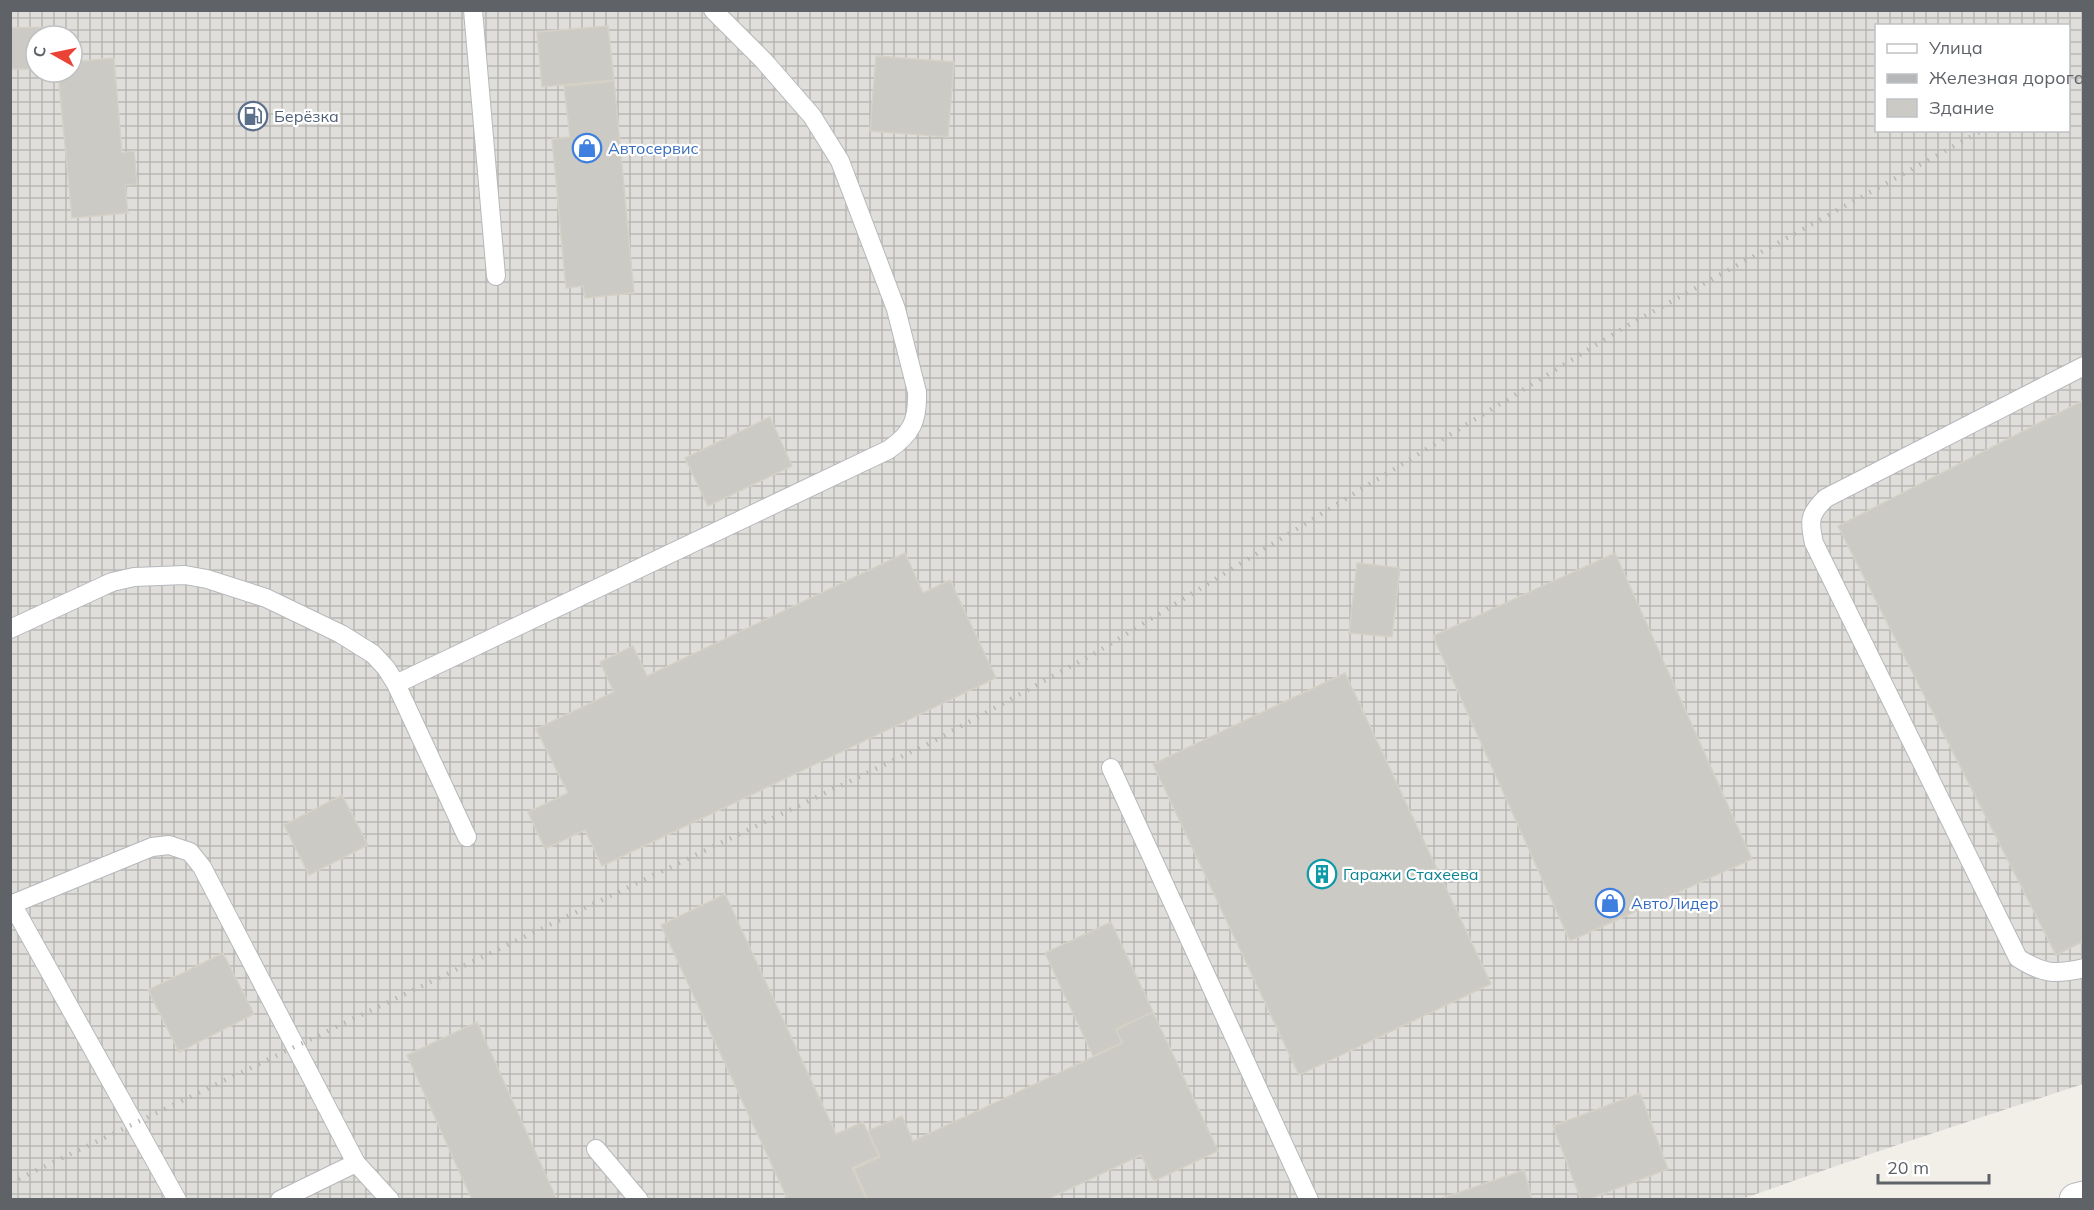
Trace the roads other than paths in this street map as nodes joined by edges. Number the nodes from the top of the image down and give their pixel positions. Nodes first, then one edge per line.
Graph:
1 (473, 10) edge
2 (713, 10) edge
3 (496, 276) dead end
4 (2084, 366) edge
5 (10, 628) edge
6 (396, 684) junction
7 (1111, 768) dead end
8 (467, 837) dead end
9 (11, 905) edge
10 (2084, 968) edge
11 (596, 1149) dead end
12 (356, 1164) junction
13 (2084, 1198) edge
14 (177, 1200) edge
15 (280, 1200) edge
16 (390, 1200) edge
17 (639, 1200) edge
18 (1309, 1200) edge
19 (2076, 1200) edge

1 - 3 lane
2 - 6 lane
4 - 10 lane
5 - 6 lane
6 - 8 lane
7 - 18 lane
9 - 12 lane
9 - 14 lane
11 - 17 lane
12 - 15 lane
12 - 16 lane
13 - 19 street

